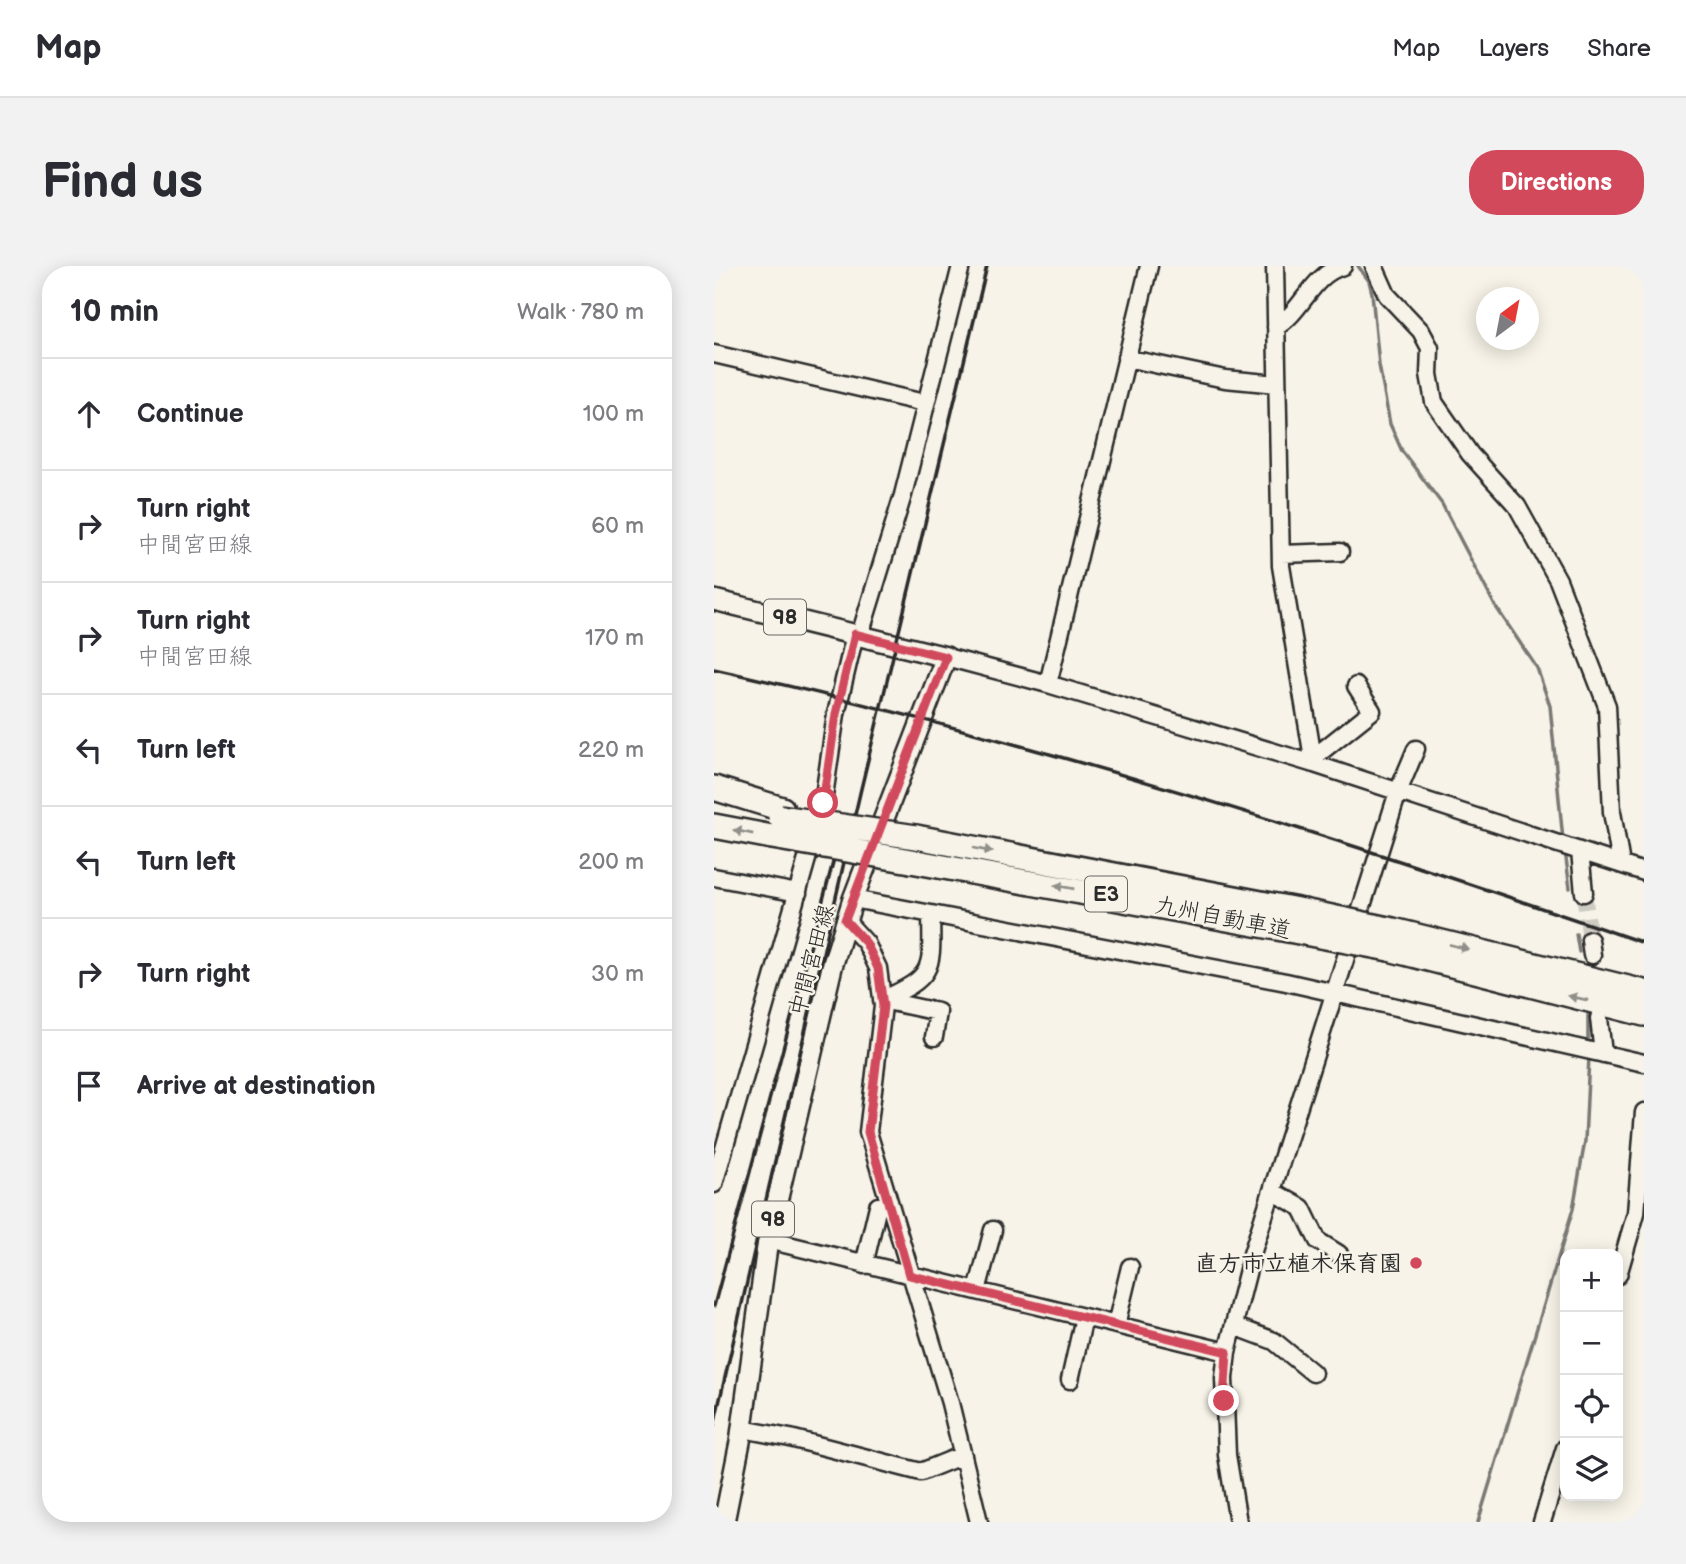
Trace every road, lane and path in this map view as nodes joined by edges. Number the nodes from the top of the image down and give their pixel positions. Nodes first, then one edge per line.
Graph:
1 (961, 266) edge
2 (1149, 266) edge
3 (1275, 266) edge
4 (1343, 266) edge
5 (1374, 266) edge
6 (1276, 327) junction
7 (714, 354) edge
8 (1126, 358) junction
9 (1277, 384) junction
10 (924, 403) junction
11 (1340, 552) dead end
12 (1281, 554) junction
13 (714, 600) edge
14 (858, 635) junction
15 (946, 657) junction
16 (1048, 684) junction
17 (1356, 686) dead end
18 (1416, 749) dead end
19 (1313, 761) junction
20 (714, 789) edge
21 (1398, 792) junction
22 (714, 805) edge
23 (778, 821) junction
24 (714, 826) edge
25 (1577, 850) junction
26 (1621, 864) junction
27 (1644, 872) edge
28 (714, 877) edge
29 (798, 893) junction
30 (1584, 893) tunnel mouth
31 (853, 899) junction
32 (931, 914) junction
33 (845, 920) junction
34 (1301, 922) junction
35 (1391, 940) junction
36 (1334, 992) junction
37 (1644, 992) edge
38 (882, 1000) junction
39 (1644, 1014) edge
40 (1599, 1018) dead end
41 (934, 1037) dead end
42 (1600, 1053) junction
43 (1644, 1063) edge
44 (1644, 1112) edge
45 (714, 1184) edge
46 (1272, 1191) junction
47 (878, 1206) dead end
48 (993, 1230) dead end
49 (768, 1240) junction
50 (1339, 1254) dead end
51 (1623, 1258) edge
52 (864, 1265) junction
53 (1130, 1267) dead end
54 (909, 1275) junction
55 (977, 1291) junction
56 (1084, 1317) junction
57 (1116, 1325) junction
58 (1234, 1326) junction
59 (1227, 1352) junction
60 (1313, 1373) dead end
61 (1070, 1380) dead end
62 (742, 1429) junction
63 (963, 1455) junction
64 (1560, 1464) edge
65 (724, 1522) edge
66 (979, 1522) edge
67 (1238, 1522) edge
68 (1542, 1522) edge

1 - 10 street
2 - 8 street
3 - 6 street
4 - 6 street
5 - 26 street
6 - 9 street
7 - 10 street
8 - 9 street
8 - 16 street
9 - 12 street
10 - 14 street
11 - 12 street
12 - 19 street
13 - 14 main road, 98
14 - 15 main road, 98
14 - 29 street
15 - 16 street
15 - 31 main road, 中間宮田線 / 98
16 - 19 street
17 - 19 street
18 - 21 street
19 - 21 street
20 - 23 highway
21 - 25 street
21 - 36 street
22 - 23 highway, 九州自動車道 / E3
23 -> 24 highway, 九州自動車道 / E3
23 -> 34 highway, 九州自動車道 / E3, bridge
34 -> 23 highway, 九州自動車道 / E3, bridge
25 - 26 street
25 - 30 street
26 - 27 street
28 - 29 street
29 - 45 street
31 - 32 street
31 - 33 main road, 中間宮田線 / 98
32 - 36 street
32 - 38 street
33 - 38 street
33 - 49 main road, 中間宮田線 / 98
34 - 35 highway, 九州自動車道 / E3, bridge
35 -> 37 highway, 九州自動車道 / E3
39 -> 35 highway, 九州自動車道 / E3
36 - 42 street
36 - 46 street
38 - 41 street
38 - 54 street
40 - 42 street
42 - 43 street
44 - 51 street
46 - 50 street
46 - 58 street
47 - 52 street
48 - 55 street
49 - 52 street
49 - 62 main road, 中間宮田線 / 98
52 - 54 street
53 - 57 street
54 - 55 street
54 - 63 street
55 - 56 street
56 - 57 street
56 - 61 street
57 - 59 street
58 - 59 street
58 - 60 street
59 - 67 street
62 - 63 street
62 - 65 main road, 中間宮田線 / 98
63 - 66 street
64 - 68 street

